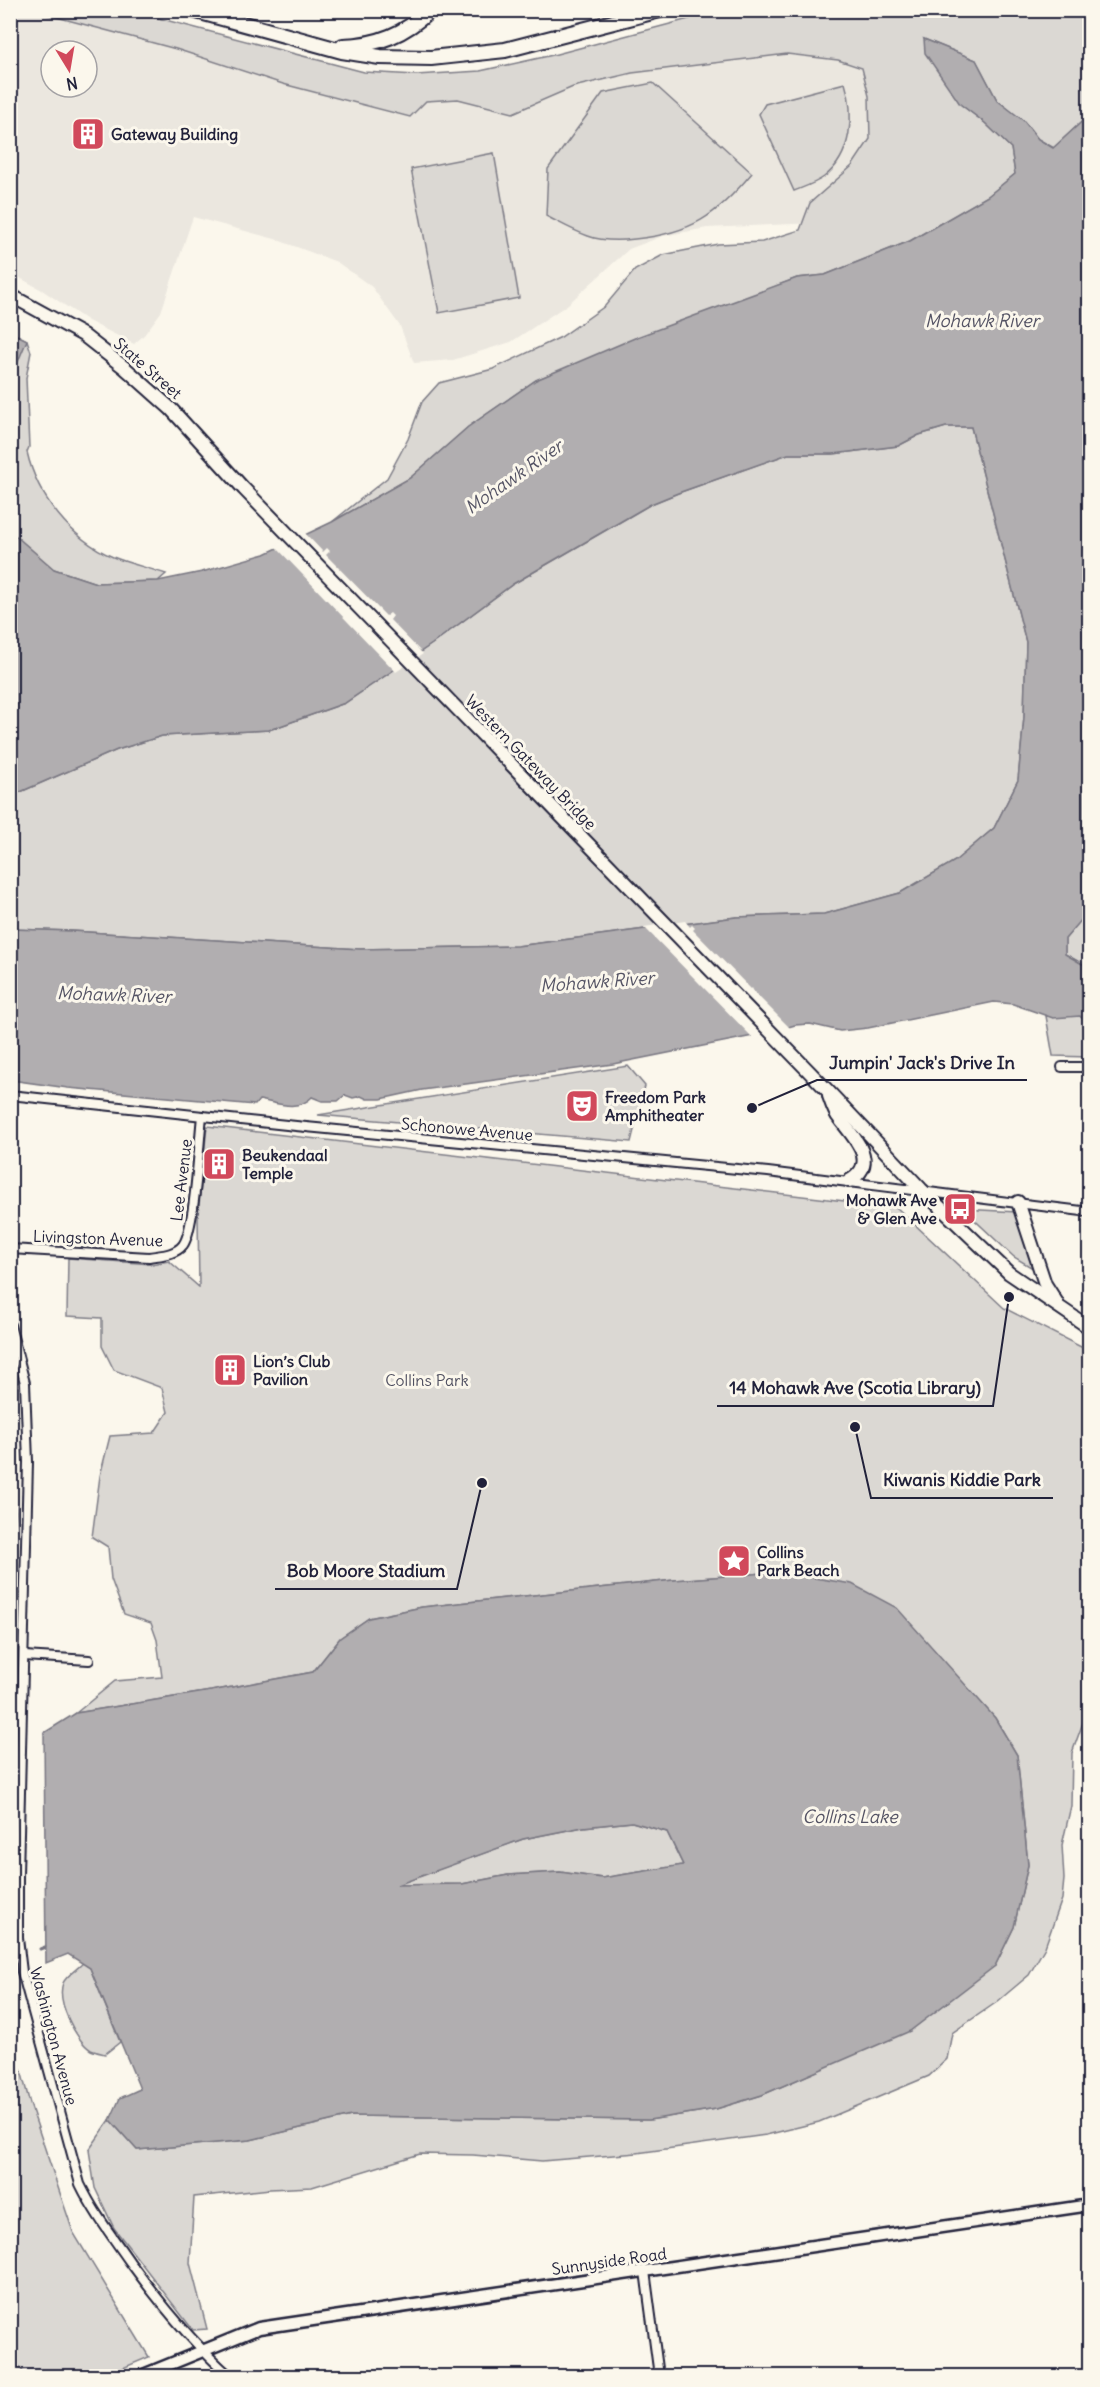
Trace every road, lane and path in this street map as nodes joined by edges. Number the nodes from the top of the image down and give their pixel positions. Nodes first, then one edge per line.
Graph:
1 (193, 10) edge
2 (230, 10) edge
3 (430, 10) edge
4 (660, 10) edge
5 (276, 33) junction
6 (294, 38) junction
7 (10, 295) edge
8 (244, 489) joint
9 (1062, 1067) dead end
10 (1089, 1067) edge
11 (827, 1090) junction
12 (10, 1095) edge
13 (202, 1116) junction
14 (849, 1181) junction
15 (921, 1189) junction
16 (1018, 1202) junction
17 (1089, 1212) edge
18 (183, 1246) joint
19 (10, 1249) edge
20 (1061, 1309) junction
21 (10, 1325) edge
22 (1089, 1328) edge
23 (24, 1656) junction
24 (89, 1660) dead end
25 (1089, 2205) edge
26 (645, 2271) junction
27 (201, 2351) junction
28 (141, 2376) edge
29 (230, 2376) edge
30 (659, 2376) edge

1 - 5 highway
2 - 5 highway
3 - 6 highway
4 - 6 highway
5 - 6 highway
7 - 8 main road, State Street
8 - 11 main road, Western Gateway Bridge
9 - 10 street
11 - 14 main road
11 - 15 main road, Western Gateway Bridge
12 - 13 street, Schonowe Avenue
13 - 14 street, Schonowe Avenue
13 - 18 street, Lee Avenue
14 - 15 street, Schonowe Avenue
15 - 16 street, Schonowe Avenue
15 - 20 main road, Western Gateway Bridge
16 - 17 street, Schonowe Avenue
16 - 20 main road
18 - 19 street, Livingston Avenue
20 - 22 main road, Western Gateway Bridge
21 - 23 street, Washington Avenue
23 - 24 street
23 - 27 street, Washington Avenue
25 - 26 street, Sunnyside Road
26 - 27 street, Sunnyside Road
26 - 30 street
27 - 28 street, Sunnyside Road
27 - 29 street, Washington Avenue

